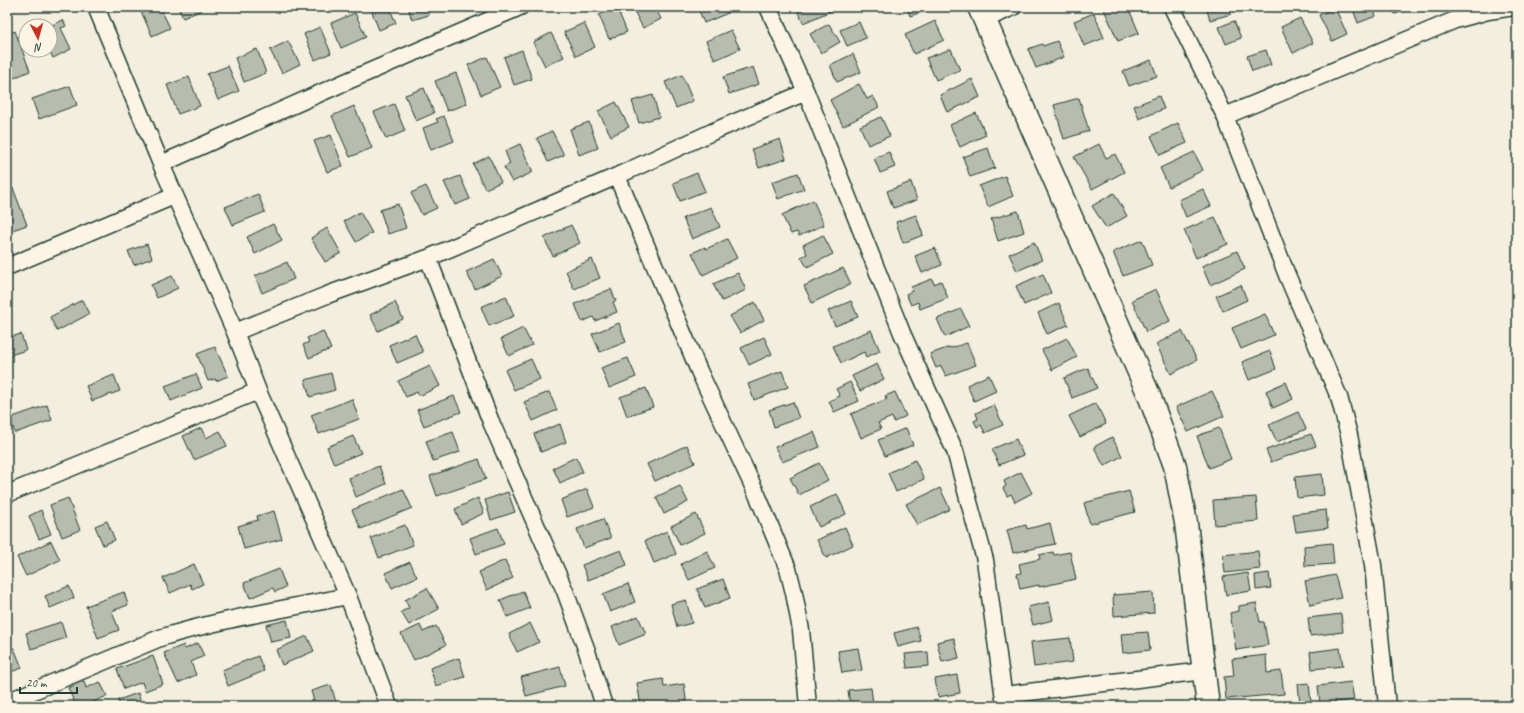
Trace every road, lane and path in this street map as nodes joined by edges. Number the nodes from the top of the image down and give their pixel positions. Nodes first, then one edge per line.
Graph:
1 (96, 7) edge
2 (520, 7) edge
3 (768, 7) edge
4 (1012, 7) edge
5 (1172, 7) edge
6 (1514, 7) edge
7 (982, 13) edge
8 (806, 92) junction
9 (1225, 116) junction
10 (161, 164) junction
11 (617, 176) junction
12 (174, 196) junction
13 (428, 258) junction
14 (7, 267) edge
15 (235, 332) junction
16 (258, 391) junction
17 (7, 494) edge
18 (348, 596) junction
19 (1204, 671) junction
20 (1005, 701) edge
21 (7, 702) edge
22 (390, 706) edge
23 (604, 706) edge
24 (808, 706) edge
25 (1208, 706) edge
26 (1387, 706) edge

1 - 10 street
2 - 10 street
3 - 8 street
4 - 7 street
5 - 9 street
6 - 9 street
7 - 19 street
8 - 11 street
8 - 20 street
9 - 26 street
10 - 12 street
11 - 13 street
11 - 24 street
12 - 14 street
12 - 15 street
13 - 15 street
13 - 23 street
15 - 16 street
16 - 17 street
16 - 18 street
18 - 21 street
18 - 22 street
19 - 20 street
19 - 25 street

